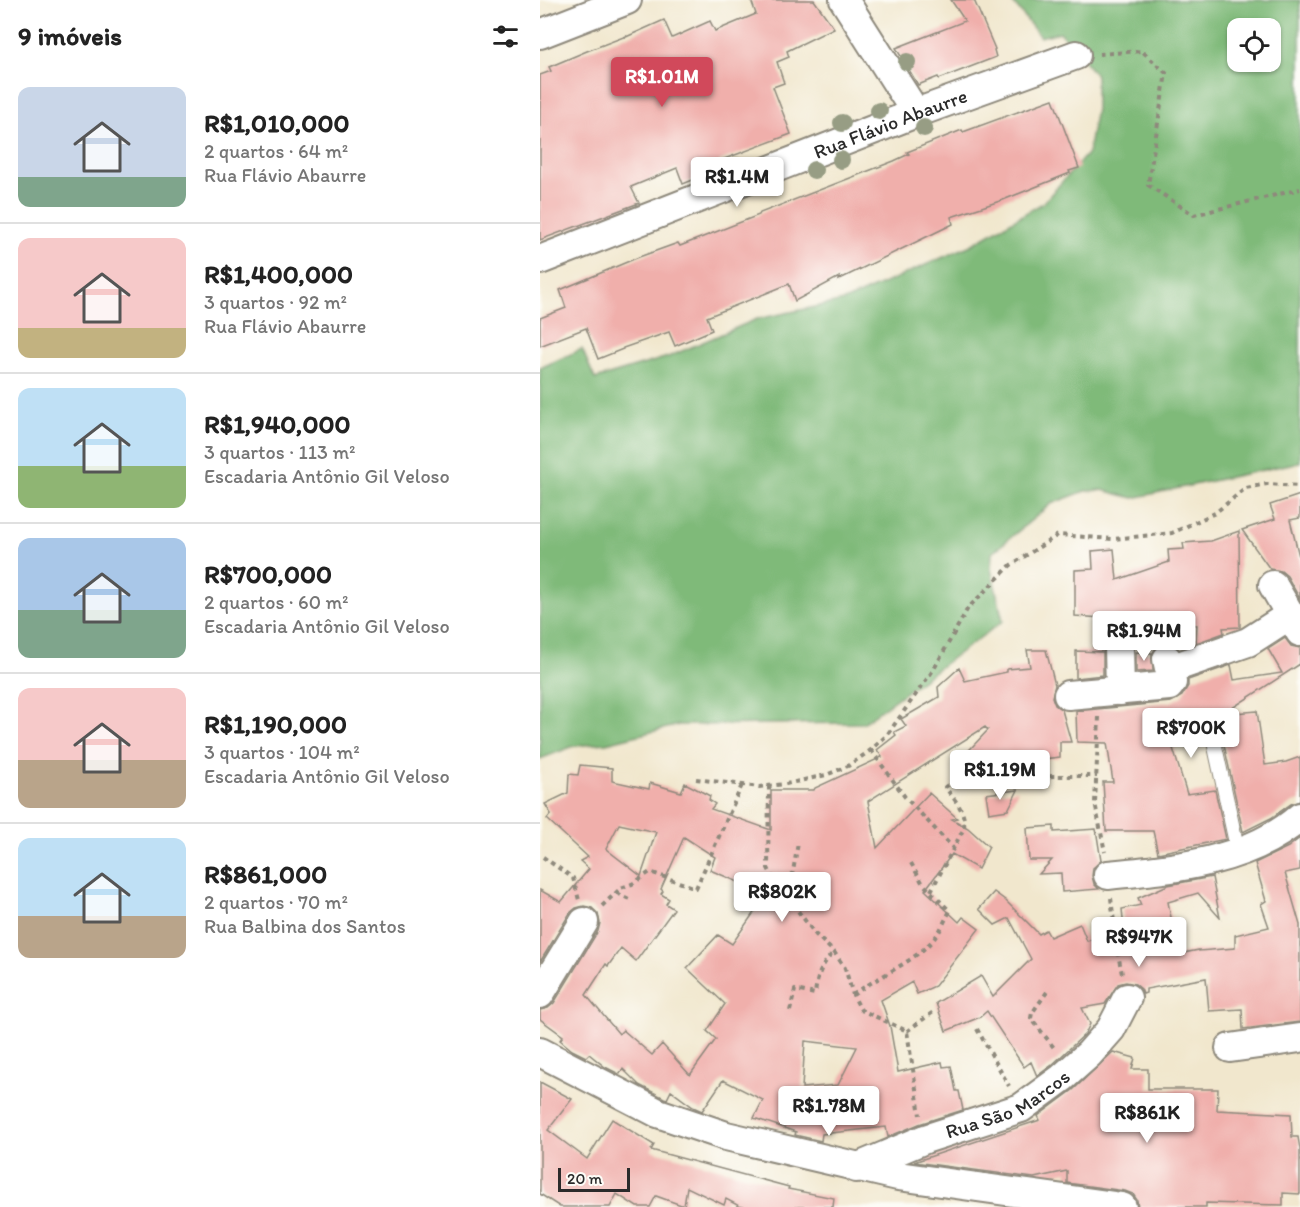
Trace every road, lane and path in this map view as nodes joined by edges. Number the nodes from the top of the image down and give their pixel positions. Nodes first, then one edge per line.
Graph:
1 (627, 0) edge
2 (844, 0) edge
3 (540, 34) edge
4 (1076, 55) joint
5 (916, 112) junction
6 (1300, 189) edge
7 (540, 260) edge
8 (1300, 486) edge
9 (1273, 585) dead end
10 (1296, 622) edge
11 (1119, 647) dead end
12 (1110, 692) junction
13 (1068, 695) dead end
14 (1214, 742) dead end
15 (871, 750) junction
16 (1097, 776) junction
17 (696, 779) dead end
18 (742, 785) junction
19 (768, 786) junction
20 (1300, 817) edge
21 (798, 843) dead end
22 (954, 848) junction
23 (1238, 852) junction
24 (543, 857) dead end
25 (911, 863) dead end
26 (1108, 875) junction
27 (931, 891) junction
28 (784, 892) junction
29 (617, 893) junction
30 (629, 898) dead end
31 (585, 921) junction
32 (834, 952) junction
33 (1047, 992) dead end
34 (540, 994) edge
35 (853, 995) junction
36 (1126, 998) joint
37 (936, 1010) dead end
38 (790, 1011) dead end
39 (977, 1029) dead end
40 (907, 1031) junction
41 (1300, 1038) edge
42 (1230, 1048) dead end
43 (540, 1052) edge
44 (1079, 1064) junction
45 (1021, 1108) junction
46 (925, 1139) junction
47 (856, 1168) junction
48 (1122, 1207) edge

1 - 3 street
2 - 5 street
4 - 5 street, Rua Flávio Abaurre
4 - 6 path
5 - 7 street, Rua Flávio Abaurre
8 - 15 path
9 - 10 street
10 - 12 street
11 - 12 street
12 - 13 street
12 - 16 path
14 - 23 lane
15 - 19 path
15 - 22 path
16 - 22 path
16 - 26 path
17 - 18 path
18 - 19 path
18 - 29 path
19 - 28 path
20 - 23 street
21 - 28 path
22 - 27 path
23 - 26 street
24 - 31 path
25 - 27 path
26 - 36 path
27 - 35 path
28 - 32 path
29 - 30 path
29 - 31 path
31 - 34 street
32 - 35 path
32 - 38 path
33 - 44 path
35 - 40 path
36 - 44 street, Rua São Marcos
37 - 40 path
39 - 45 path
40 - 46 path
41 - 42 street
43 - 47 street
44 - 45 street, Rua São Marcos
45 - 46 street, Rua São Marcos
46 - 47 street, Rua São Marcos
47 - 48 street

